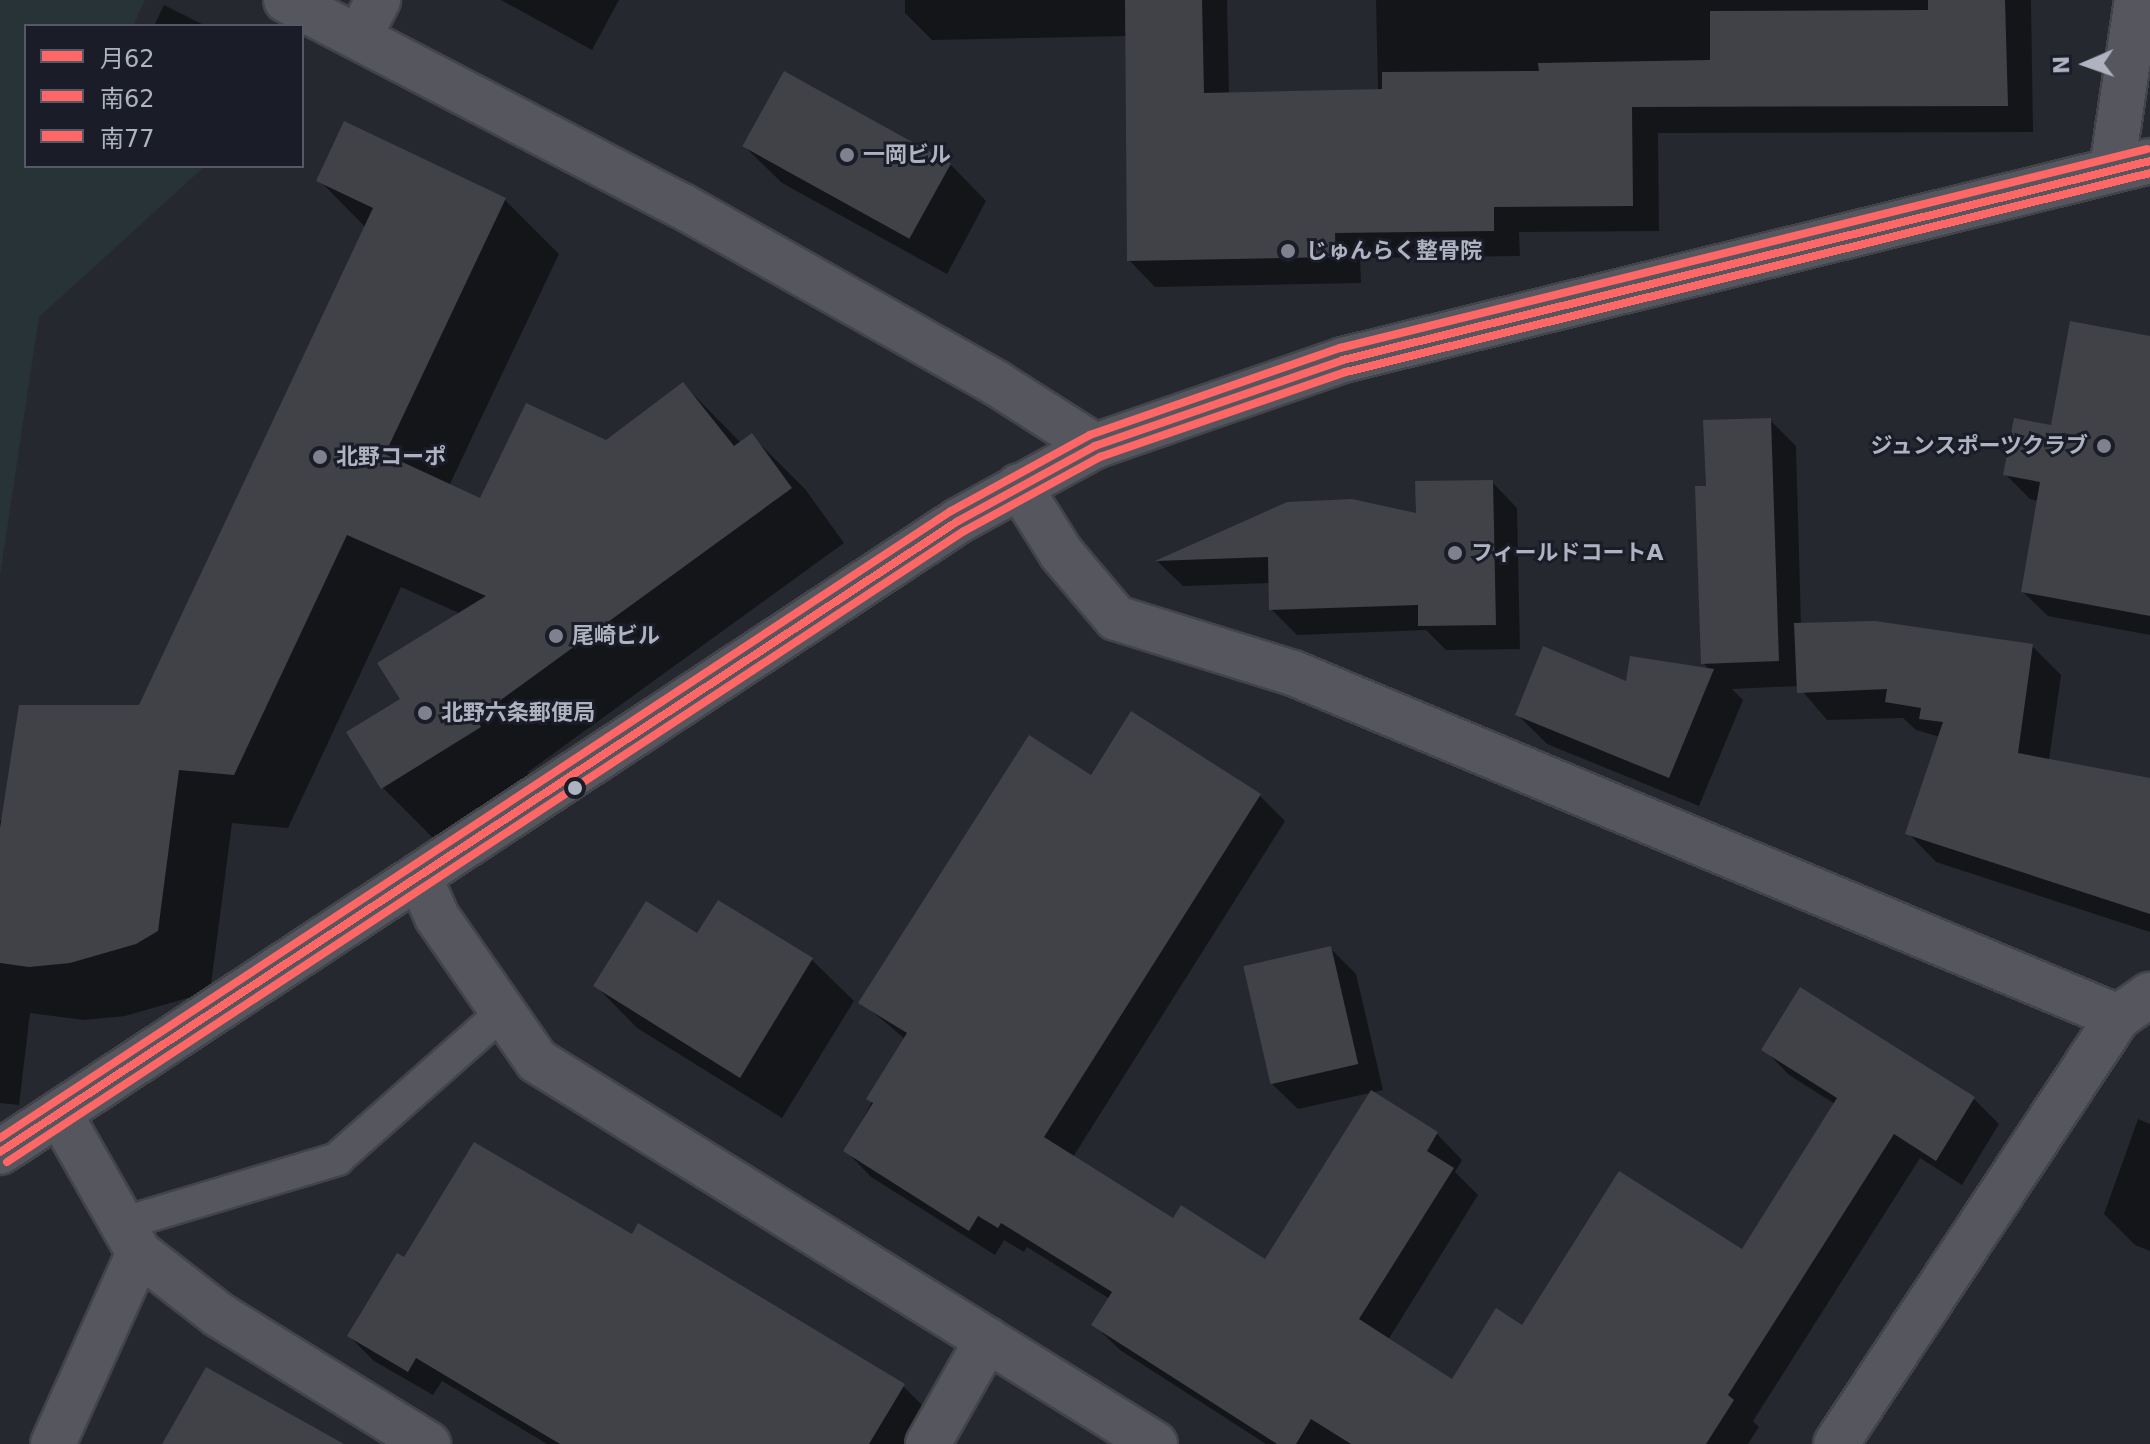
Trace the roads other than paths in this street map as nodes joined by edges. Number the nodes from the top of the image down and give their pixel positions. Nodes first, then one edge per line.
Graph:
1 (286, 0) edge
2 (2137, 0) edge
3 (368, 19) edge
4 (2131, 165) edge
5 (1095, 446) junction
6 (1019, 486) junction
7 (419, 876) junction
8 (2134, 1006) edge
9 (501, 1014) junction
10 (59, 1113) junction
11 (0, 1152) edge
12 (130, 1238) junction
13 (987, 1340) junction
14 (53, 1444) edge
15 (428, 1444) edge
16 (928, 1444) edge
17 (1155, 1444) edge
18 (1836, 1444) edge

1 - 3 street
2 - 4 street
3 - 5 street
4 - 5 street
5 - 6 street
6 - 7 street
6 - 8 street
7 - 9 street
7 - 10 street
8 - 18 street
9 - 12 lane
9 - 13 street
10 - 11 street
10 - 12 street
12 - 14 street
12 - 15 street
13 - 16 street
13 - 17 street

